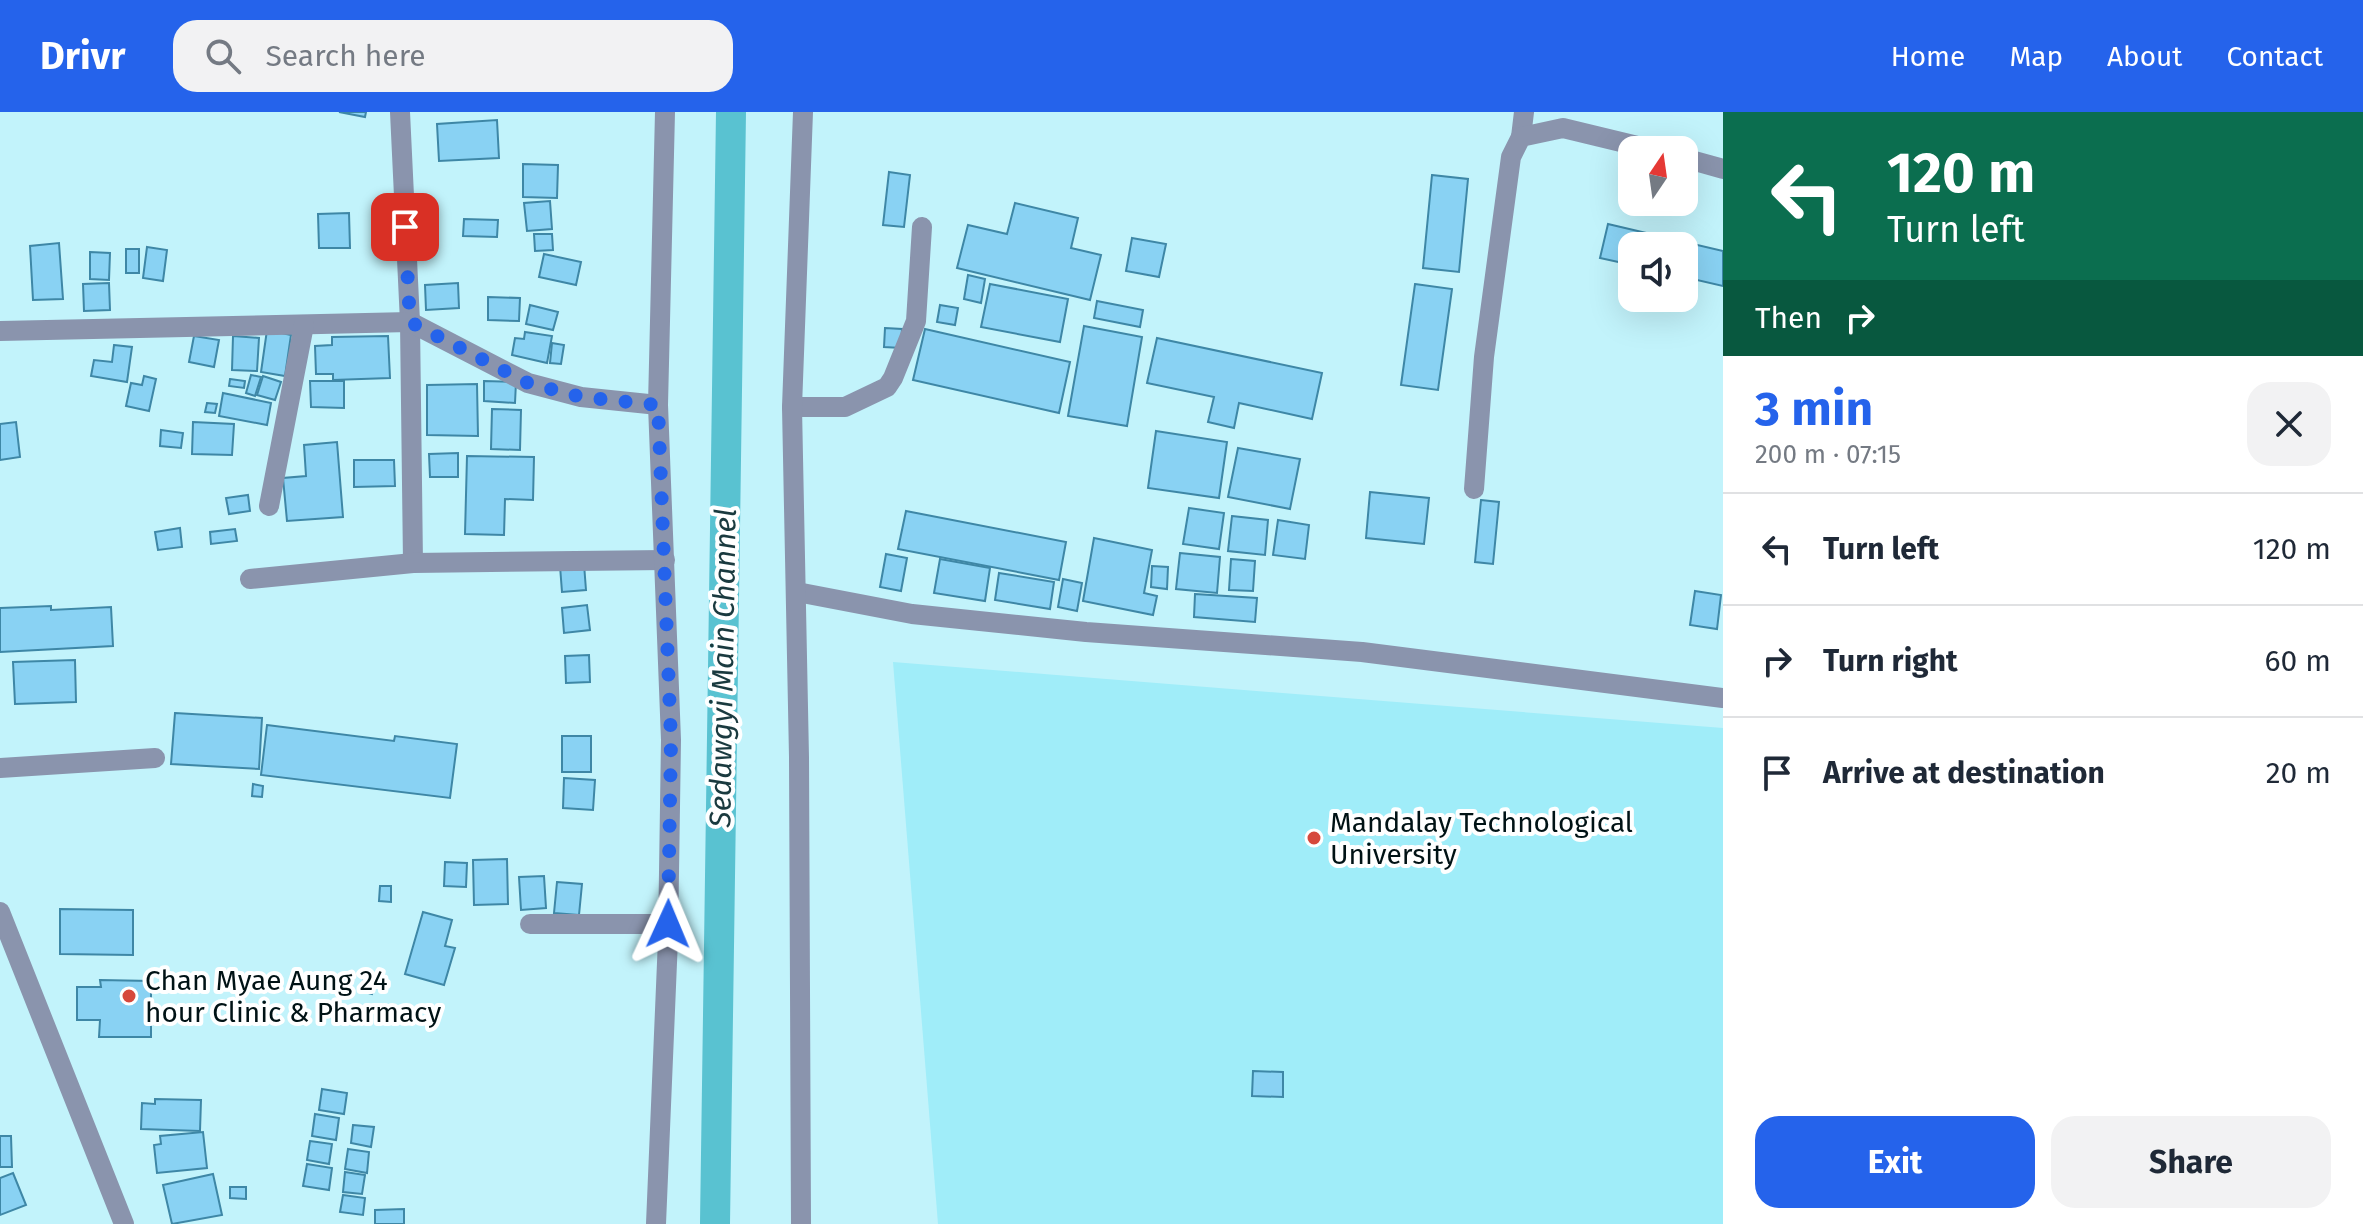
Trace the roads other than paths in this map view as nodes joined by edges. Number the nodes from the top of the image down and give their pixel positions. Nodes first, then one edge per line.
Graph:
1 (400, 112) edge
2 (665, 112) edge
3 (803, 112) edge
4 (1524, 112) edge
5 (1521, 137) junction
6 (1618, 141) edge
7 (1698, 162) edge
8 (1723, 169) edge
9 (922, 227) dead end
10 (410, 322) junction
11 (304, 325) junction
12 (0, 331) edge
13 (658, 405) junction
14 (792, 407) junction
15 (1474, 489) dead end
16 (269, 506) dead end
17 (665, 560) junction
18 (413, 563) junction
19 (250, 579) dead end
20 (797, 592) junction
21 (1723, 698) edge
22 (155, 758) dead end
23 (0, 768) edge
24 (0, 912) edge
25 (530, 924) dead end
26 (668, 924) junction
27 (124, 1224) edge
28 (656, 1224) edge
29 (801, 1224) edge

1 - 10 street
2 - 13 street
3 - 14 street
4 - 5 street
5 - 6 street
5 - 15 street
7 - 8 street
9 - 14 street
10 - 11 street
10 - 13 street
10 - 18 street
11 - 12 street
11 - 16 street
13 - 17 street
14 - 20 street
17 - 18 street
17 - 26 street
18 - 19 street
20 - 21 street
20 - 29 street
22 - 23 street
24 - 27 street
25 - 26 street
26 - 28 street

